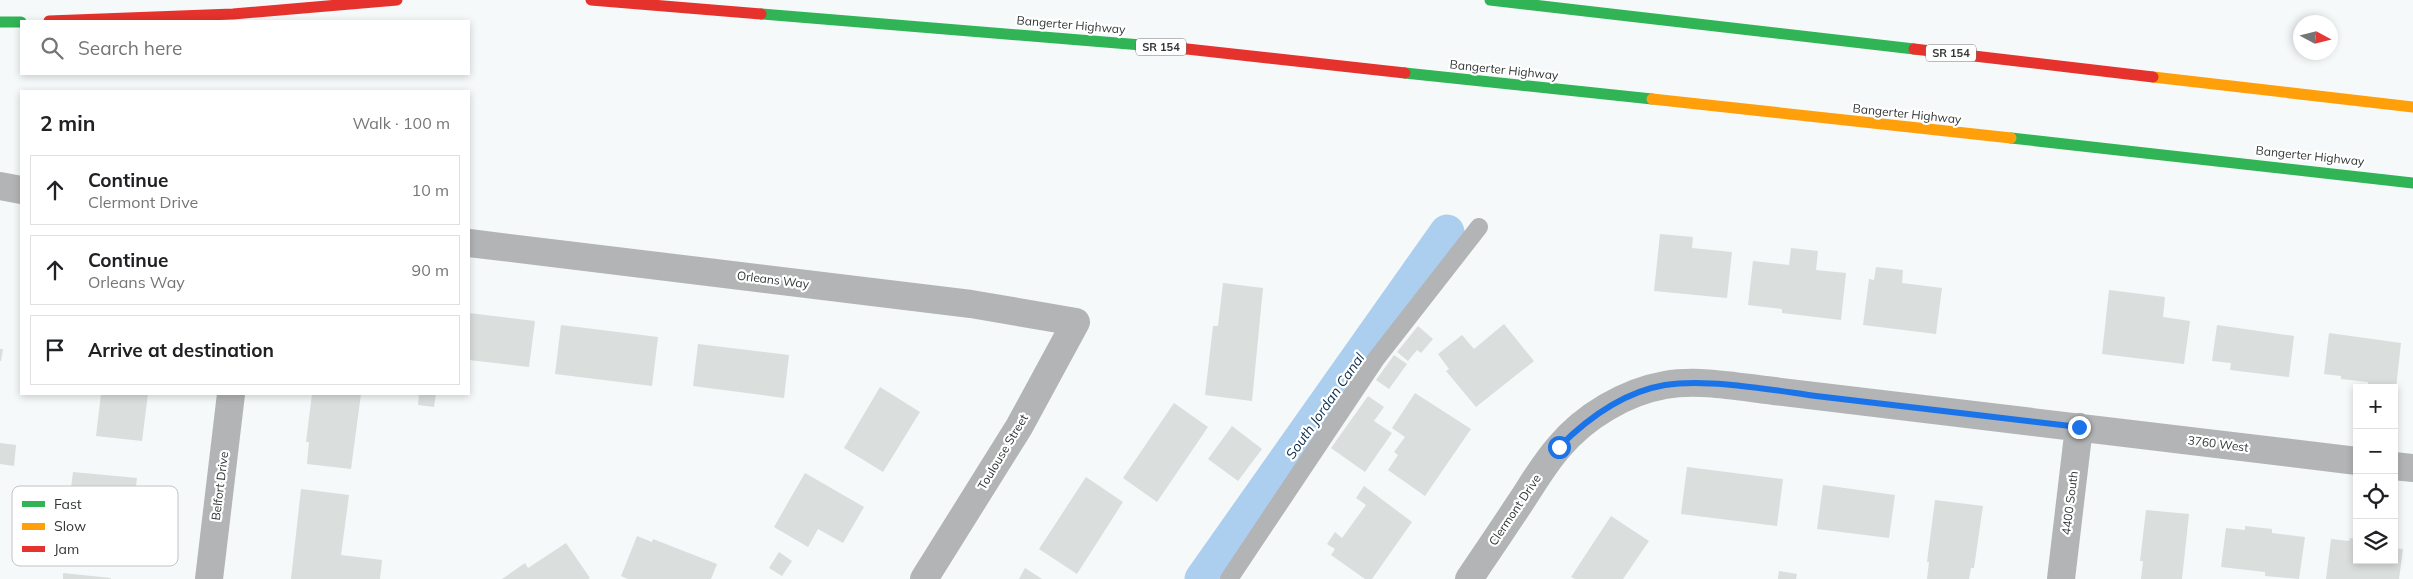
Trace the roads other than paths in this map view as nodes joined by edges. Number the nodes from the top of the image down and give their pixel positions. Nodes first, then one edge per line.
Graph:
1 (397, 0) edge
2 (591, 0) edge
3 (1490, 0) edge
4 (75, 20) edge
5 (0, 22) edge
6 (20, 22) edge
7 (2413, 107) edge
8 (2413, 183) edge
9 (0, 186) edge
10 (20, 190) edge
11 (1479, 227) dead end
12 (470, 243) edge
13 (1076, 322) joint
14 (231, 395) edge
15 (2079, 427) junction
16 (2353, 461) edge
17 (2398, 466) edge
18 (2413, 468) edge
19 (209, 579) edge
20 (924, 579) edge
21 (1229, 579) edge
22 (1469, 579) edge
23 (2061, 579) edge

1 - 4 highway
2 - 8 highway, Bangerter Highway / SR 154
3 - 7 highway, SR 154
5 - 6 highway
9 - 10 street
11 - 21 lane
12 - 13 street, Orleans Way
13 - 20 street, Toulouse Street
14 - 19 street, Belfort Drive
15 - 16 street, 3760 West
15 - 22 street, Clermont Drive
15 - 23 street, 4400 South
17 - 18 street

